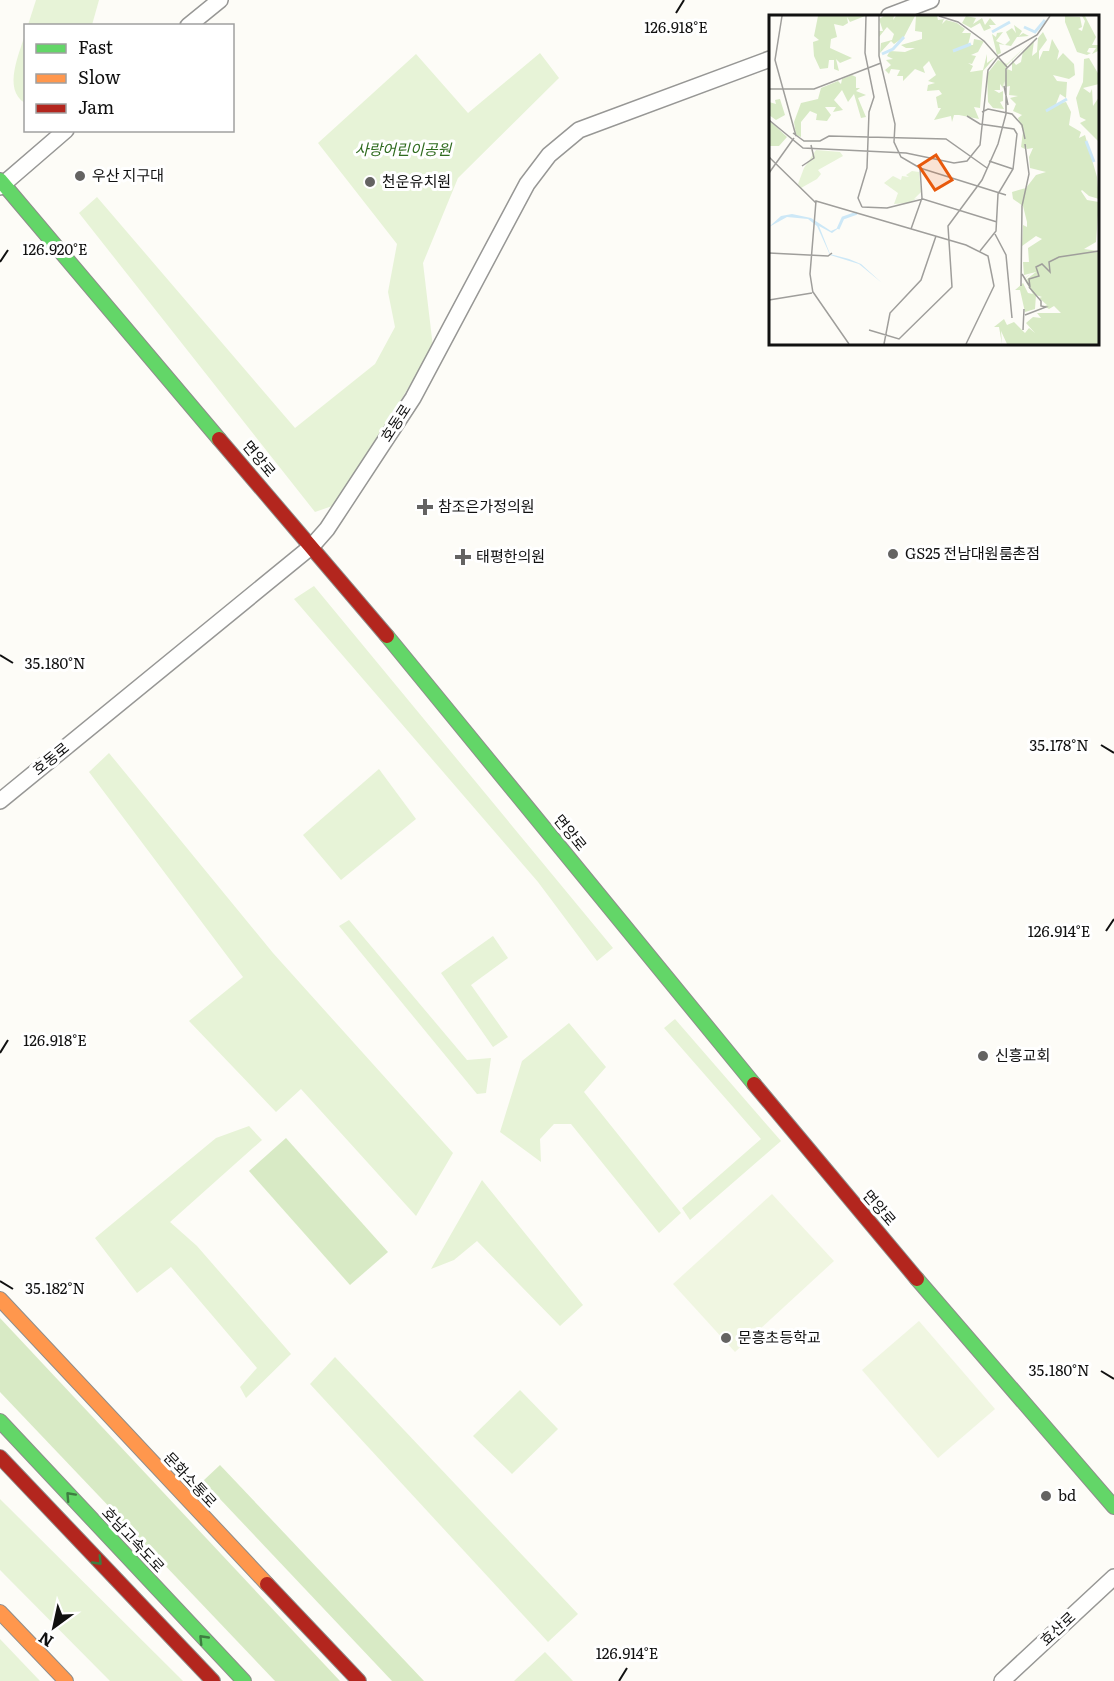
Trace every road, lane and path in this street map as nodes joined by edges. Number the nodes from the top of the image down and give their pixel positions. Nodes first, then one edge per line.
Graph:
1 (220, 0) edge
2 (931, 0) edge
3 (892, 15) edge
4 (190, 24) edge
5 (769, 60) edge
6 (64, 132) edge
7 (1, 184) edge
8 (312, 546) junction
9 (0, 801) edge
10 (0, 1299) edge
11 (0, 1421) edge
12 (0, 1457) edge
13 (1113, 1506) edge
14 (1114, 1577) edge
15 (0, 1612) edge
16 (66, 1681) edge
17 (213, 1681) edge
18 (244, 1681) edge
19 (359, 1681) edge
20 (1002, 1681) edge

1 - 4 street
2 - 3 street
5 - 8 street, 호동로
6 - 7 street
7 - 8 main road, 면앙로
8 - 9 street, 호동로
8 - 13 main road, 면앙로
10 - 19 main road, 문화소통로
18 -> 11 main road, 호남고속도로
12 -> 17 main road
14 - 20 street, 효산로
15 - 16 main road

